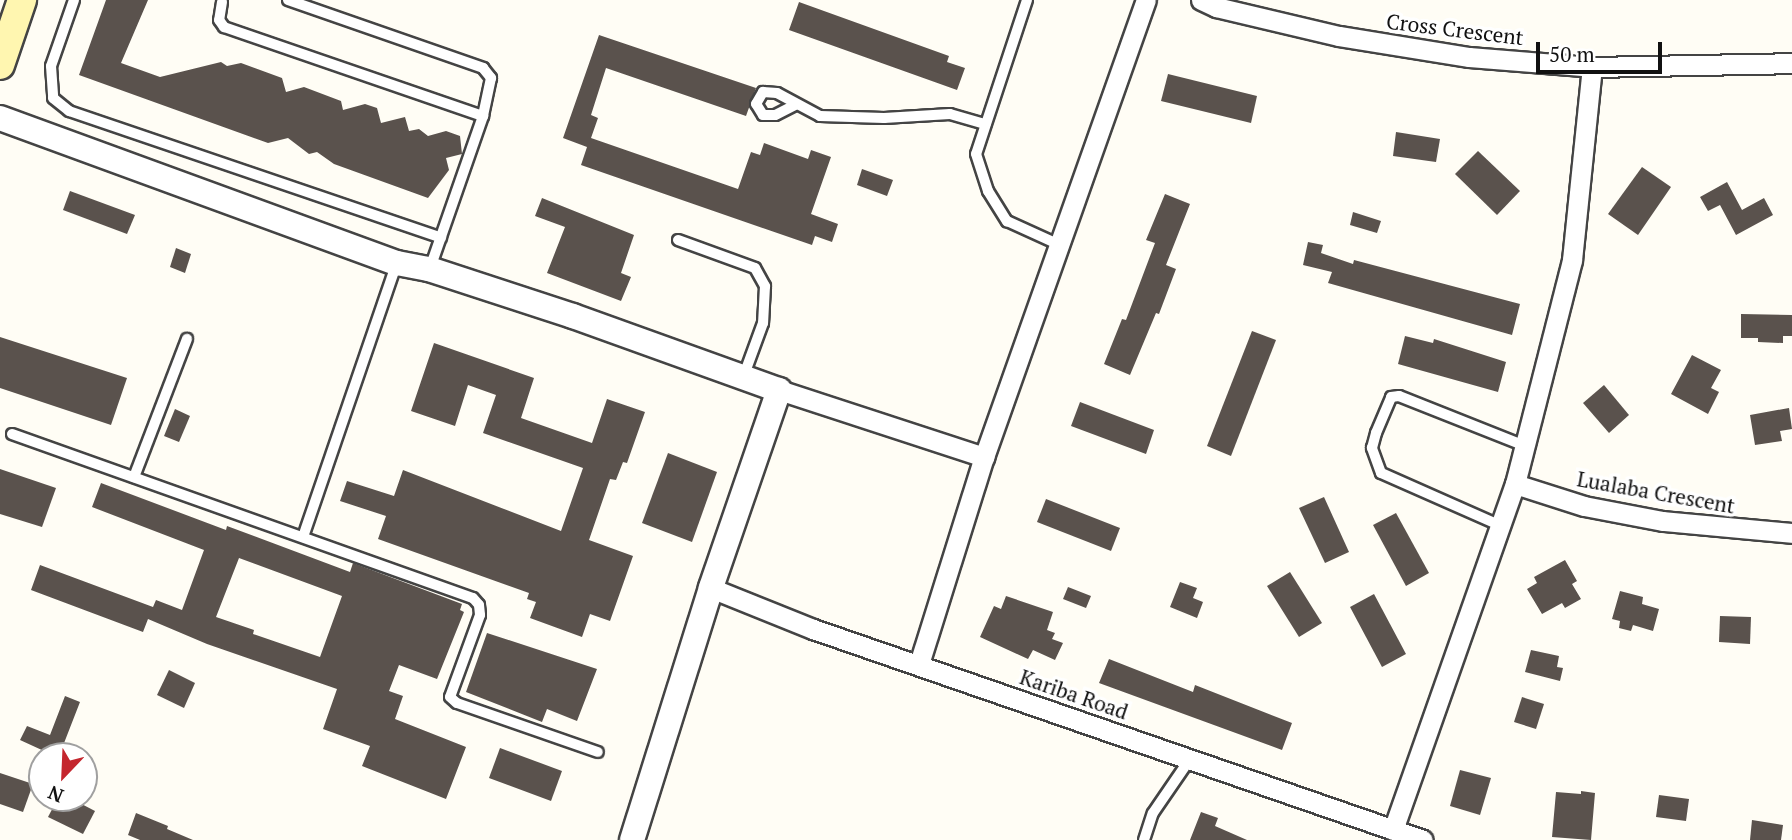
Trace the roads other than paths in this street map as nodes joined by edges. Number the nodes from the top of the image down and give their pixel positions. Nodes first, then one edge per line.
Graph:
1 (22, 0) edge
2 (74, 0) edge
3 (288, 0) edge
4 (1027, 0) edge
5 (1146, 0) edge
6 (1201, 0) edge
7 (222, 2) dead end
8 (1792, 63) edge
9 (0, 65) edge
10 (1592, 67) junction
11 (795, 105) dead end
12 (484, 116) junction
13 (0, 118) edge
14 (986, 124) junction
15 (441, 237) junction
16 (678, 240) dead end
17 (1061, 245) junction
18 (397, 263) junction
19 (429, 269) junction
20 (187, 339) dead end
21 (744, 374) junction
22 (779, 390) junction
23 (12, 434) dead end
24 (1524, 446) junction
25 (984, 457) junction
26 (134, 477) junction
27 (1515, 484) junction
28 (1499, 525) junction
29 (1792, 533) edge
30 (303, 537) junction
31 (711, 588) junction
32 (919, 664) junction
33 (598, 752) dead end
34 (1190, 759) junction
35 (1393, 830) junction
36 (632, 840) edge
37 (1144, 840) edge
38 (1423, 840) edge

1 - 9 main road
2 - 15 lane
3 - 12 lane
4 - 14 lane
5 - 17 street
6 - 10 street, Cross Crescent
7 - 12 lane
8 - 10 street, Cross Crescent
10 - 24 street
11 - 14 lane
12 - 15 lane
13 - 18 street
14 - 17 lane
15 - 19 lane
16 - 21 lane
17 - 25 street
18 - 19 street
18 - 30 lane
19 - 21 street
20 - 26 lane
21 - 22 street
22 - 25 street
22 - 31 street
23 - 26 lane
24 - 27 street
24 - 28 lane
25 - 32 street
26 - 30 lane
27 - 28 street
27 - 29 street, Lualaba Crescent
28 - 35 street
30 - 33 lane
31 - 32 street, Kariba Road
31 - 36 street
32 - 34 street, Kariba Road
34 - 35 street, Kariba Road
34 - 37 lane
35 - 38 street, Kariba Road

